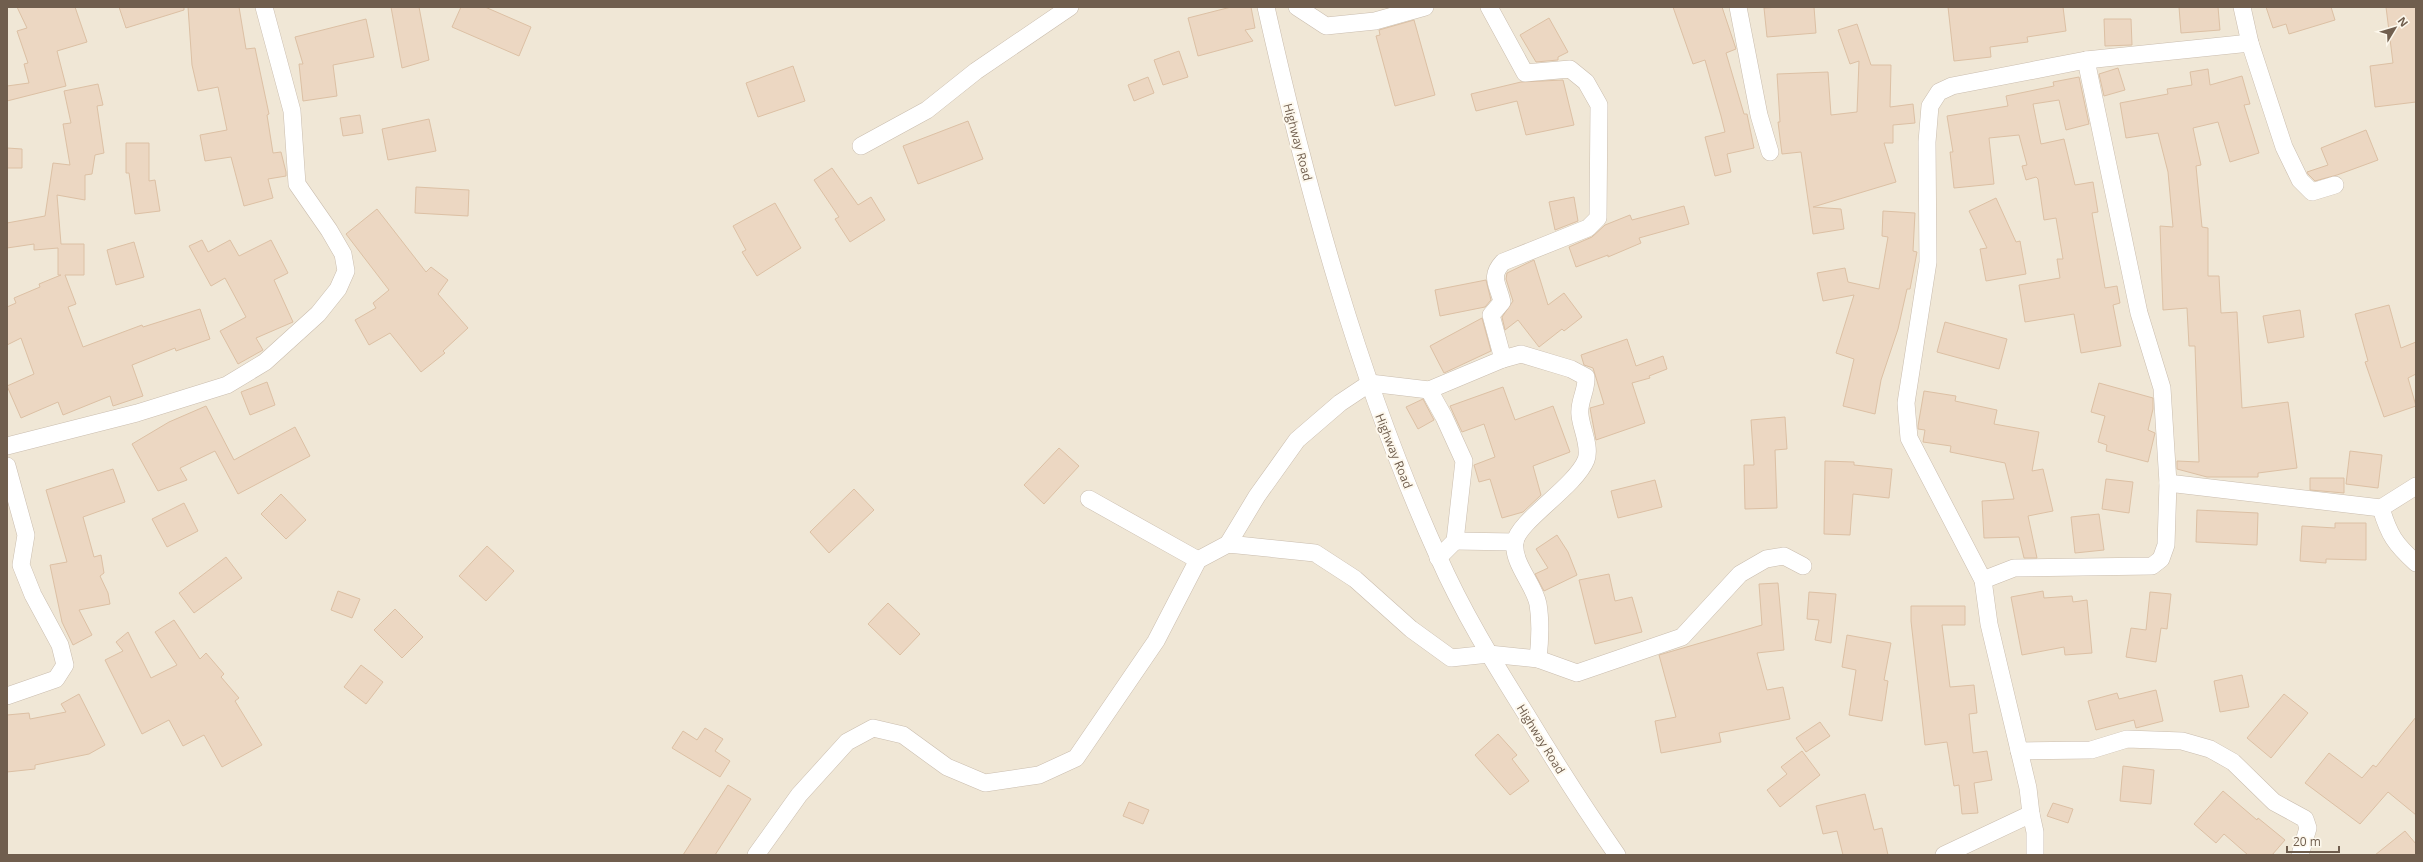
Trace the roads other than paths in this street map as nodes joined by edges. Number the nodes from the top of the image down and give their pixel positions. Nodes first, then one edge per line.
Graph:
1 (264, 7) edge
2 (1070, 7) edge
3 (1266, 7) edge
4 (1297, 7) edge
5 (1425, 7) edge
6 (1489, 7) edge
7 (1738, 7) edge
8 (2242, 7) edge
9 (2250, 43) junction
10 (2086, 60) junction
11 (861, 146) dead end
12 (1770, 152) dead end
13 (2335, 185) dead end
14 (1503, 359) junction
15 (1370, 383) junction
16 (1429, 390) junction
17 (7, 446) edge
18 (7, 466) edge
19 (2168, 483) junction
20 (2416, 486) edge
21 (1089, 499) dead end
22 (2381, 508) junction
23 (1455, 540) junction
24 (1515, 542) junction
25 (1228, 544) junction
26 (1438, 558) junction
27 (1198, 560) junction
28 (2416, 563) edge
29 (1803, 566) dead end
30 (1983, 580) junction
31 (1489, 654) junction
32 (1538, 659) junction
33 (7, 696) edge
34 (2020, 751) junction
35 (2031, 814) junction
36 (756, 855) edge
37 (1617, 855) edge
38 (1944, 855) edge
39 (2035, 855) edge
40 (2300, 855) edge

1 - 17 street
2 - 11 street
3 - 15 street, Highway Road
4 - 5 street
6 - 14 street
7 - 12 street
8 - 9 street
9 - 10 street
9 - 13 street
10 - 19 street
10 - 30 street
14 - 16 street
14 - 24 street
15 - 16 street
15 - 25 street
15 - 26 street, Highway Road
16 - 23 street
18 - 33 street
19 - 22 street
19 - 30 street
20 - 22 street
21 - 27 street
22 - 28 street
23 - 24 street
23 - 26 street
24 - 32 street
25 - 27 street
25 - 31 street
26 - 31 street, Highway Road
27 - 36 street
29 - 32 street
30 - 34 street
31 - 32 street
31 - 37 street, Highway Road
34 - 35 street
34 - 40 street
35 - 38 street
35 - 39 street

